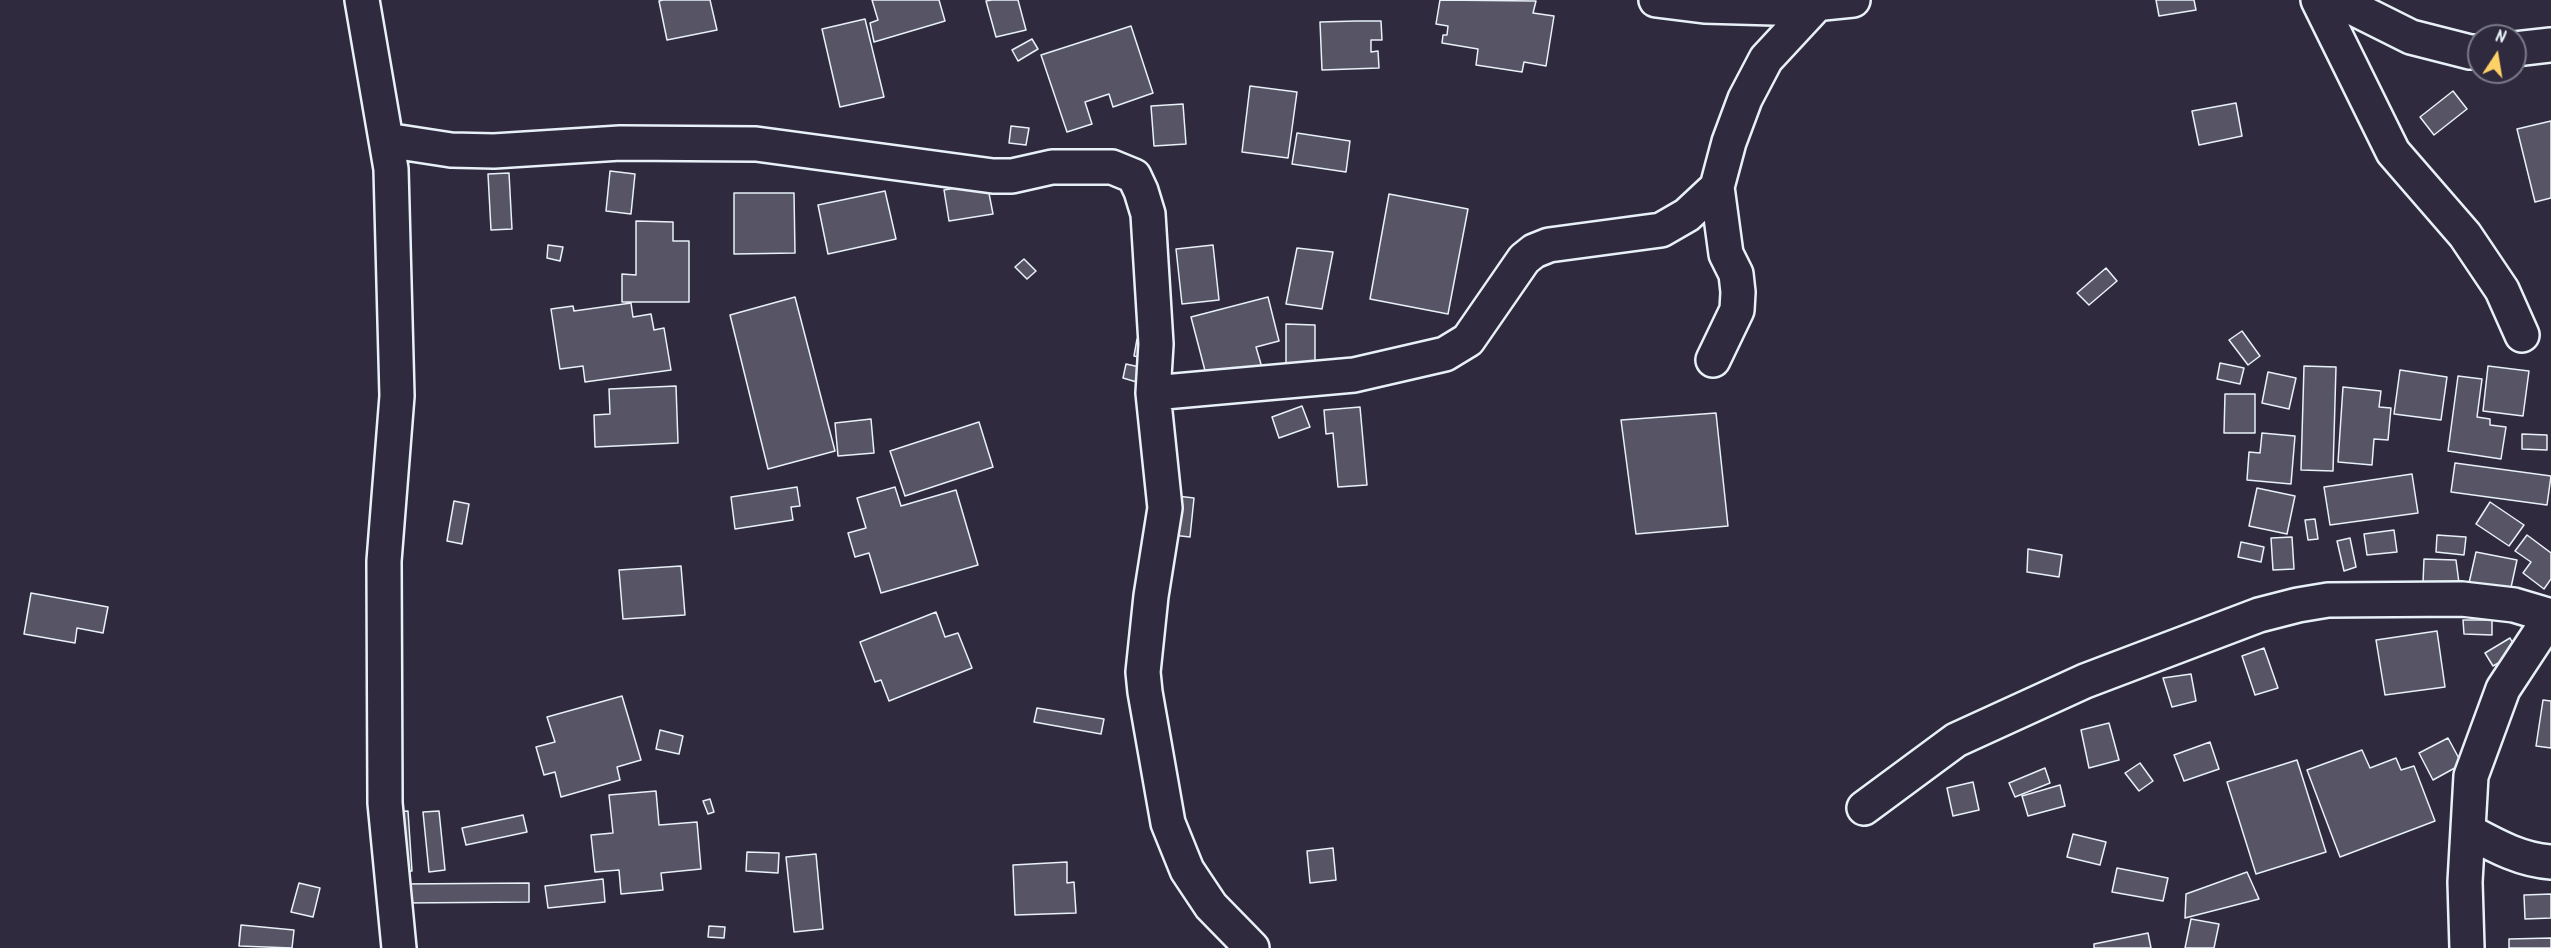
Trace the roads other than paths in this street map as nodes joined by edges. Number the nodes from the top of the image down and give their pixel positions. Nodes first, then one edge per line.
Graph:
1 (362, 0) edge
2 (1656, 0) edge
3 (1853, 0) edge
4 (2318, 0) edge
5 (2337, 0) edge
6 (1816, 4) junction
7 (2551, 45) edge
8 (2527, 48) edge
9 (2467, 51) edge
10 (386, 140) junction
11 (1717, 187) junction
12 (2522, 335) dead end
13 (1713, 360) dead end
14 (1153, 393) junction
15 (2551, 616) edge
16 (1864, 808) dead end
17 (2468, 831) junction
18 (2551, 862) edge
19 (399, 948) edge
20 (1252, 948) edge
21 (2467, 948) edge

1 - 10 street
2 - 6 street
3 - 6 street
4 - 12 street
5 - 9 street
6 - 11 street
7 - 8 street
10 - 14 street
10 - 19 street
11 - 13 street
11 - 14 street
14 - 20 street
15 - 16 street
15 - 17 street
17 - 18 street
17 - 21 street

